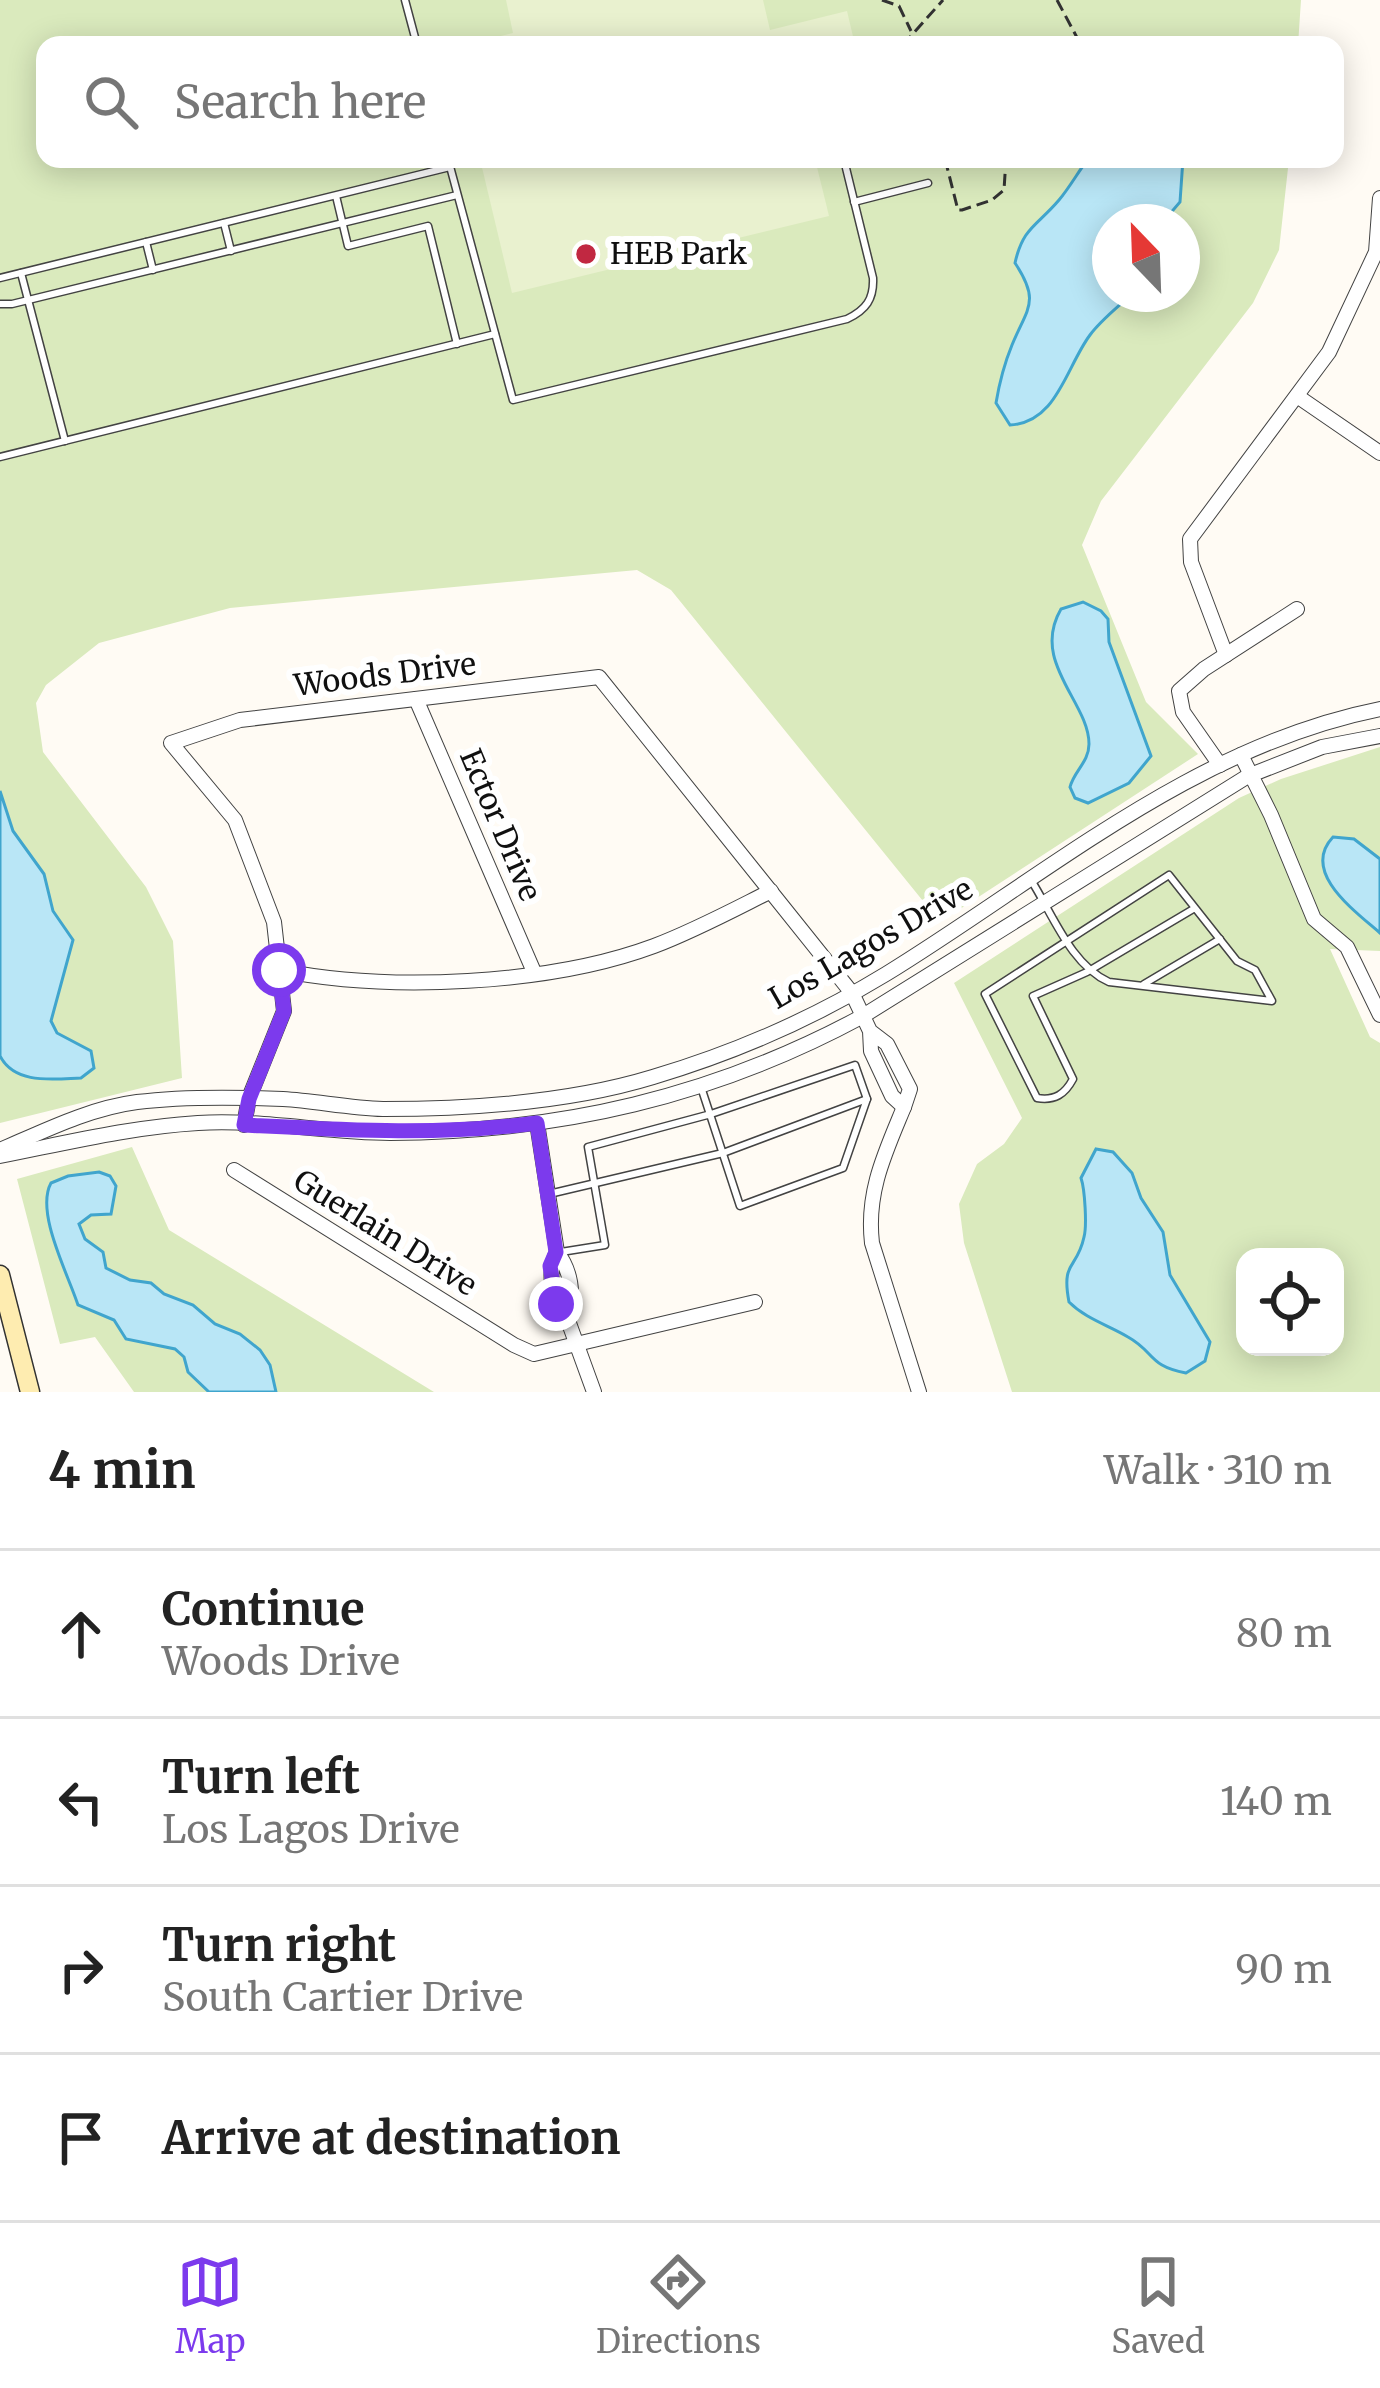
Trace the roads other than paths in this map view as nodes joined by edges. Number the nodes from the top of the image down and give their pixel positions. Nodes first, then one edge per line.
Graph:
1 (405, 0) edge
2 (415, 36) edge
3 (431, 168) edge
4 (450, 168) edge
5 (845, 168) dead end
6 (928, 183) dead end
7 (335, 195) junction
8 (458, 195) junction
9 (1380, 198) edge
10 (854, 202) junction
11 (224, 223) junction
12 (342, 223) junction
13 (146, 242) junction
14 (231, 250) junction
15 (1378, 253) edge
16 (153, 270) junction
17 (21, 273) junction
18 (0, 278) edge
19 (28, 301) junction
20 (0, 304) edge
21 (495, 334) junction
22 (457, 344) junction
23 (1297, 396) junction
24 (64, 441) junction
25 (1380, 453) edge
26 (0, 458) edge
27 (1298, 609) dead end
28 (1226, 655) junction
29 (416, 699) junction
30 (1380, 709) edge
31 (1380, 736) edge
32 (1241, 754) junction
33 (1220, 765) junction
34 (1248, 776) junction
35 (1031, 880) junction
36 (771, 891) junction
37 (1045, 902) junction
38 (1195, 908) junction
39 (1220, 939) junction
40 (1068, 940) junction
41 (279, 970) junction
42 (534, 972) junction
43 (1087, 972) junction
44 (1141, 986) junction
45 (852, 993) junction
46 (1380, 1015) edge
47 (867, 1024) junction
48 (700, 1087) junction
49 (249, 1099) junction
50 (867, 1099) junction
51 (711, 1114) junction
52 (537, 1123) junction
53 (244, 1125) junction
54 (0, 1153) edge
55 (723, 1153) junction
56 (234, 1170) dead end
57 (594, 1183) junction
58 (548, 1194) junction
59 (556, 1252) junction
60 (0, 1275) edge
61 (754, 1302) dead end
62 (574, 1342) junction
63 (30, 1392) edge
64 (594, 1392) edge
65 (919, 1392) edge

1 - 2 lane
3 - 7 lane
4 - 8 lane
5 - 10 lane
6 - 10 lane
7 - 11 lane
7 - 12 lane
8 - 12 lane
8 - 21 lane
9 - 15 street
10 - 21 lane
11 - 13 lane
11 - 14 lane
12 - 14 lane
12 - 22 lane
13 - 16 lane
13 - 17 lane
14 - 16 lane
15 - 23 street
16 - 19 lane
17 - 18 lane
17 - 19 lane
19 - 20 lane
19 - 24 lane
21 - 22 lane
22 - 24 lane
23 - 25 street
23 - 28 street
24 - 26 lane
27 - 28 street
28 - 33 street
29 - 36 street, Woods Drive
29 - 41 street, Woods Drive
29 - 42 street, Ector Drive
30 - 32 street, Los Lagos Drive
31 - 34 street, Los Lagos Drive
32 - 33 street, Los Lagos Drive
32 - 34 street
33 - 35 street, Los Lagos Drive
34 - 37 street, Los Lagos Drive
34 - 46 street
35 - 37 lane
35 - 45 street, Los Lagos Drive
36 - 42 street
36 - 45 street, Woods Drive
37 - 40 lane
37 - 47 street, Los Lagos Drive
38 - 39 lane
38 - 40 lane
38 - 43 lane
39 - 44 lane
39 - 44 lane
40 - 43 lane
40 - 43 lane
41 - 42 street
41 - 49 street, Woods Drive
43 - 44 lane
45 - 47 street, Woods Drive
45 - 49 street, Los Lagos Drive
47 - 48 street, Los Lagos Drive
47 - 65 street, Woods Drive
48 - 51 lane
48 - 52 street, Los Lagos Drive
49 - 53 street, Woods Drive
49 - 54 street, Los Lagos Drive
50 - 51 lane
50 - 55 lane
50 - 55 lane
51 - 55 lane
51 - 57 lane
52 - 53 street, Los Lagos Drive
52 - 58 street
53 - 54 street, Los Lagos Drive
55 - 57 lane
56 - 62 street, Guerlain Drive
57 - 58 lane
57 - 59 lane
58 - 59 street
59 - 62 street
60 - 63 main road
61 - 62 street, Guerlain Drive
62 - 64 street

